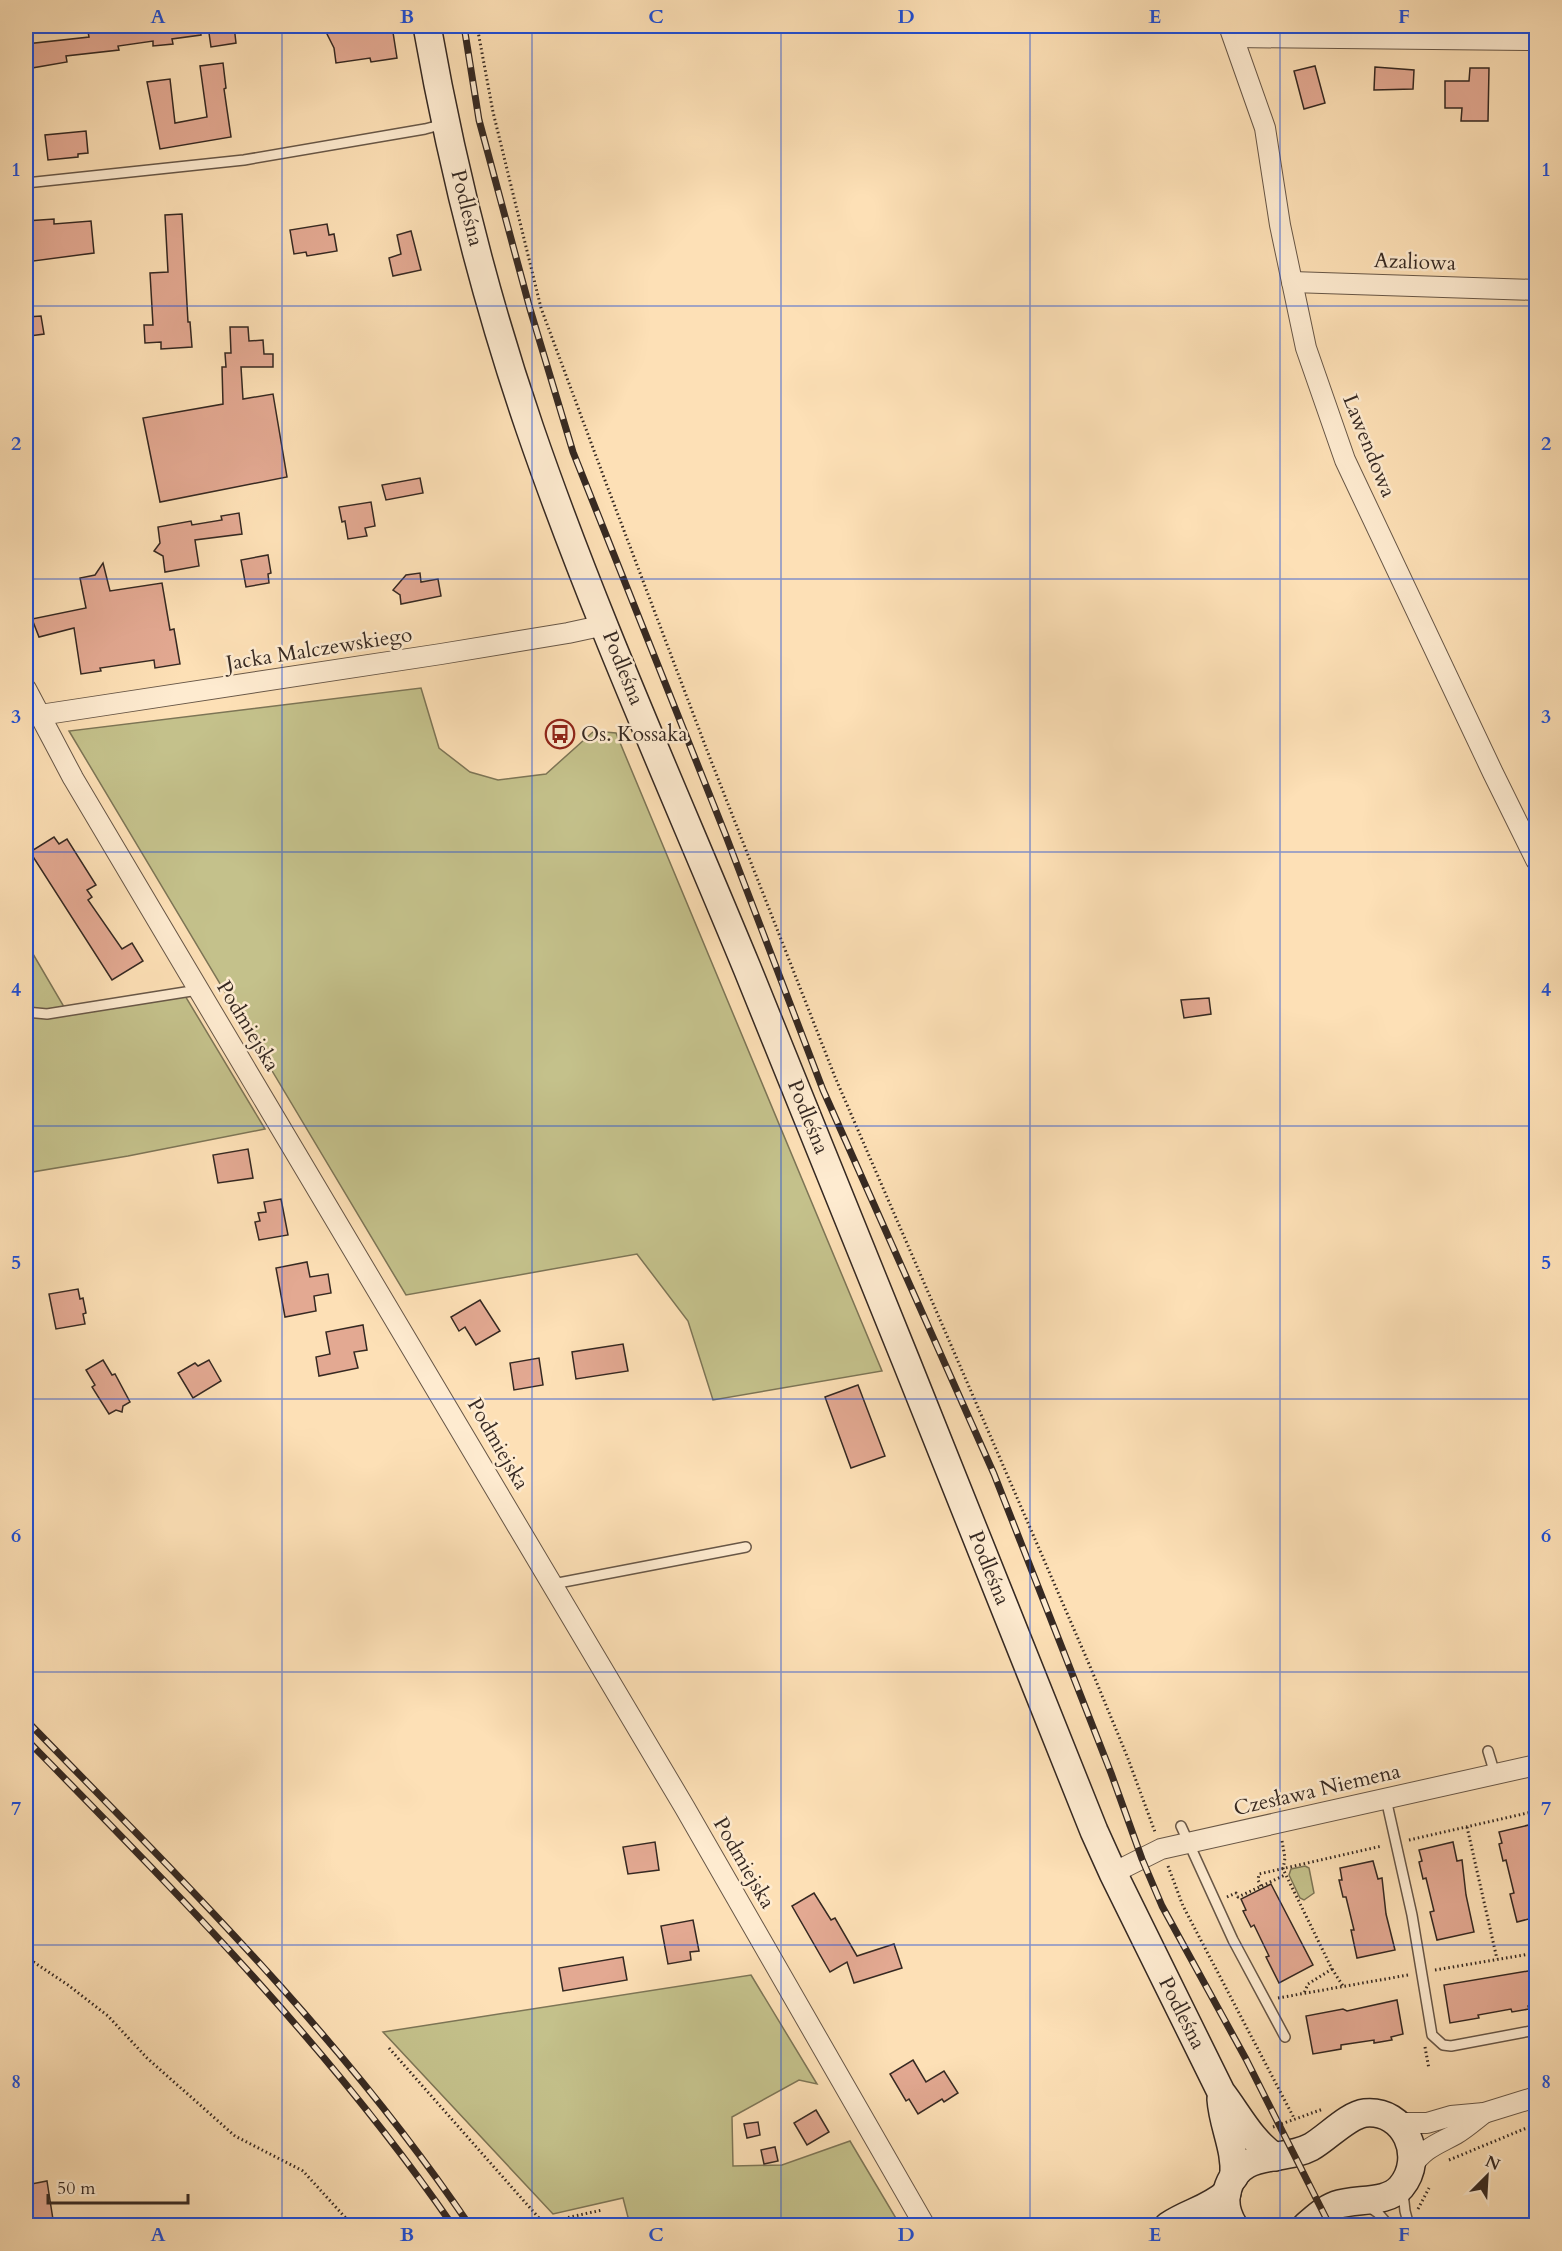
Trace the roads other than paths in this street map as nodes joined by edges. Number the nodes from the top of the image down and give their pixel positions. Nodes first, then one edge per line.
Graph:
1 (427, 26) edge
2 (1231, 31) edge
3 (1536, 40) edge
4 (446, 123) junction
5 (26, 183) edge
6 (1292, 282) junction
7 (1536, 290) edge
8 (605, 625) junction
9 (26, 689) edge
10 (40, 715) junction
11 (1536, 861) edge
12 (198, 990) junction
13 (26, 1012) edge
14 (746, 1547) dead end
15 (553, 1584) junction
16 (1488, 1750) dead end
17 (1536, 1765) edge
18 (1495, 1774) junction
19 (1386, 1799) junction
20 (1186, 1835) junction
21 (1113, 1874) junction
22 (1536, 2030) edge
23 (1285, 2037) dead end
24 (1221, 2092) junction
25 (1536, 2097) edge
26 (1484, 2113) junction
27 (1398, 2123) junction
28 (1275, 2157) junction
29 (1408, 2174) junction
30 (1230, 2185) junction
31 (1354, 2200) junction
32 (1308, 2224) edge
33 (925, 2226) edge
34 (1168, 2226) edge
35 (1234, 2226) edge
36 (1389, 2226) edge
37 (1410, 2226) edge

1 - 4 street, Podleśna
2 - 3 street
2 - 6 street, Lawendowa
4 - 5 lane
4 - 8 street, Podleśna
6 - 7 street, Azaliowa
6 - 11 street, Lawendowa
8 - 10 street, Jacka Malczewskiego
8 - 21 street, Podleśna
9 - 10 street, Podmiejska
10 - 12 street, Podmiejska
12 - 13 lane
12 - 15 street, Podmiejska
14 - 15 lane
15 - 33 street, Podmiejska
16 - 18 lane
17 - 18 street, Czesława Niemena
18 - 19 street, Czesława Niemena
19 - 20 street, Czesława Niemena
19 - 22 lane
20 - 21 street, Czesława Niemena
20 - 23 lane
21 - 24 street, Podleśna
24 - 28 street, Podleśna
24 - 30 street, Podleśna
25 - 26 street
26 - 27 street
26 - 29 street
27 - 28 street
27 - 29 street
28 - 30 street
29 - 31 street
29 - 37 lane
30 - 34 street
30 - 35 street, Podleśna
31 - 32 street
31 - 36 lane

